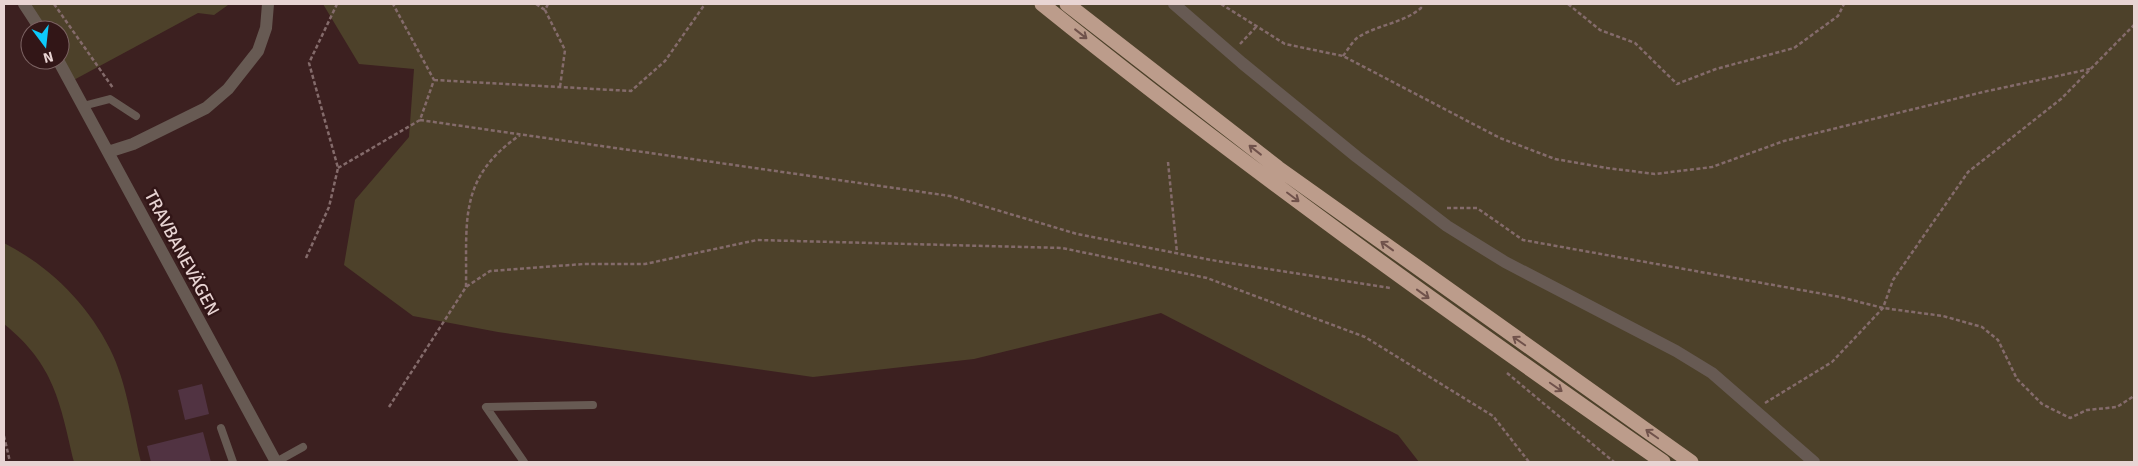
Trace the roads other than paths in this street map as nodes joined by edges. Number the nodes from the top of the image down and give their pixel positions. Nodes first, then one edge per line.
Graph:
1 (24, 4) edge
2 (268, 4) edge
3 (1042, 4) edge
4 (1067, 4) edge
5 (1174, 4) edge
6 (34, 20) edge
7 (63, 70) edge
8 (82, 106) junction
9 (136, 116) dead end
10 (108, 152) junction
11 (593, 405) dead end
12 (221, 428) dead end
13 (304, 447) dead end
14 (233, 462) edge
15 (276, 462) edge
16 (524, 462) edge
17 (1664, 462) edge
18 (1691, 462) edge
19 (1814, 462) edge

1 - 6 street
2 - 10 street
3 -> 17 highway
18 -> 4 highway
5 - 19 street
7 - 8 street, TRAVBANEVÄGEN
8 - 9 lane
8 - 10 street, TRAVBANEVÄGEN
10 - 15 street, TRAVBANEVÄGEN
11 - 16 lane
12 - 14 lane
13 - 15 lane

